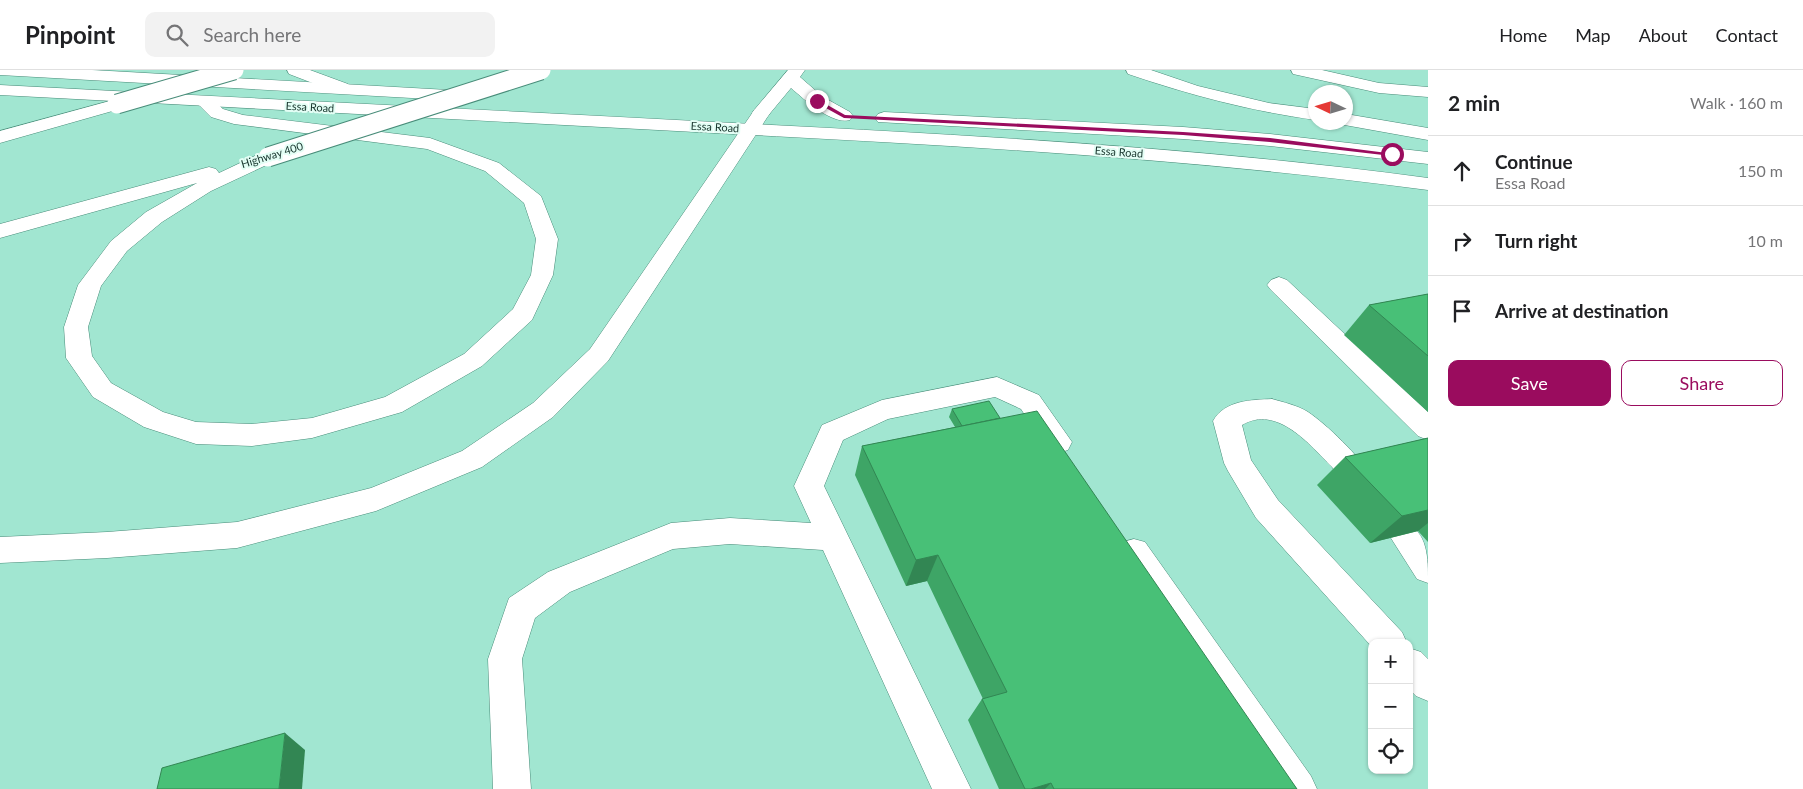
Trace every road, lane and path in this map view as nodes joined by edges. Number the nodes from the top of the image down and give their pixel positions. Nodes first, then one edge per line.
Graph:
1 (0, 70) edge
2 (234, 70) edge
3 (295, 70) edge
4 (541, 70) edge
5 (1134, 70) edge
6 (1299, 70) edge
7 (794, 74) edge
8 (1405, 74) dead end
9 (342, 88) junction
10 (1428, 88) edge
11 (0, 90) edge
12 (1428, 92) edge
13 (508, 98) dead end
14 (205, 102) junction
15 (615, 105) dead end
16 (1308, 114) edge
17 (858, 117) junction
18 (755, 121) junction
19 (1353, 121) edge
20 (1428, 134) edge
21 (0, 137) edge
22 (268, 157) junction
23 (1428, 158) edge
24 (1428, 184) edge
25 (0, 231) edge
26 (1279, 285) dead end
27 (1428, 429) edge
28 (1075, 466) edge
29 (1356, 476) edge
30 (1119, 531) edge
31 (1404, 535) edge
32 (833, 537) junction
33 (0, 550) edge
34 (1428, 569) edge
35 (1386, 639) edge
36 (1413, 668) edge
37 (1428, 684) edge
38 (512, 789) edge
39 (952, 789) edge
40 (1298, 789) edge

1 - 9 main road, Essa Road
2 - 21 main road, bridge
3 - 9 main road
4 - 22 main road, Highway 400, bridge
5 - 16 main road
6 - 12 main road
7 - 17 main road
7 - 18 main road
8 - 10 main road
9 - 13 main road, Essa Road
11 - 14 main road, Essa Road
14 - 18 main road, Essa Road
14 - 22 main road
15 - 18 main road, Essa Road
17 - 18 main road, Essa Road
17 - 23 main road, Essa Road
18 - 24 main road, Essa Road
18 - 33 main road
19 - 20 main road
22 - 25 main road, Highway 400
26 - 27 main road
28 - 32 main road
29 - 35 main road
30 - 40 main road
31 - 34 main road
32 - 38 main road
32 - 39 main road
36 - 37 main road

